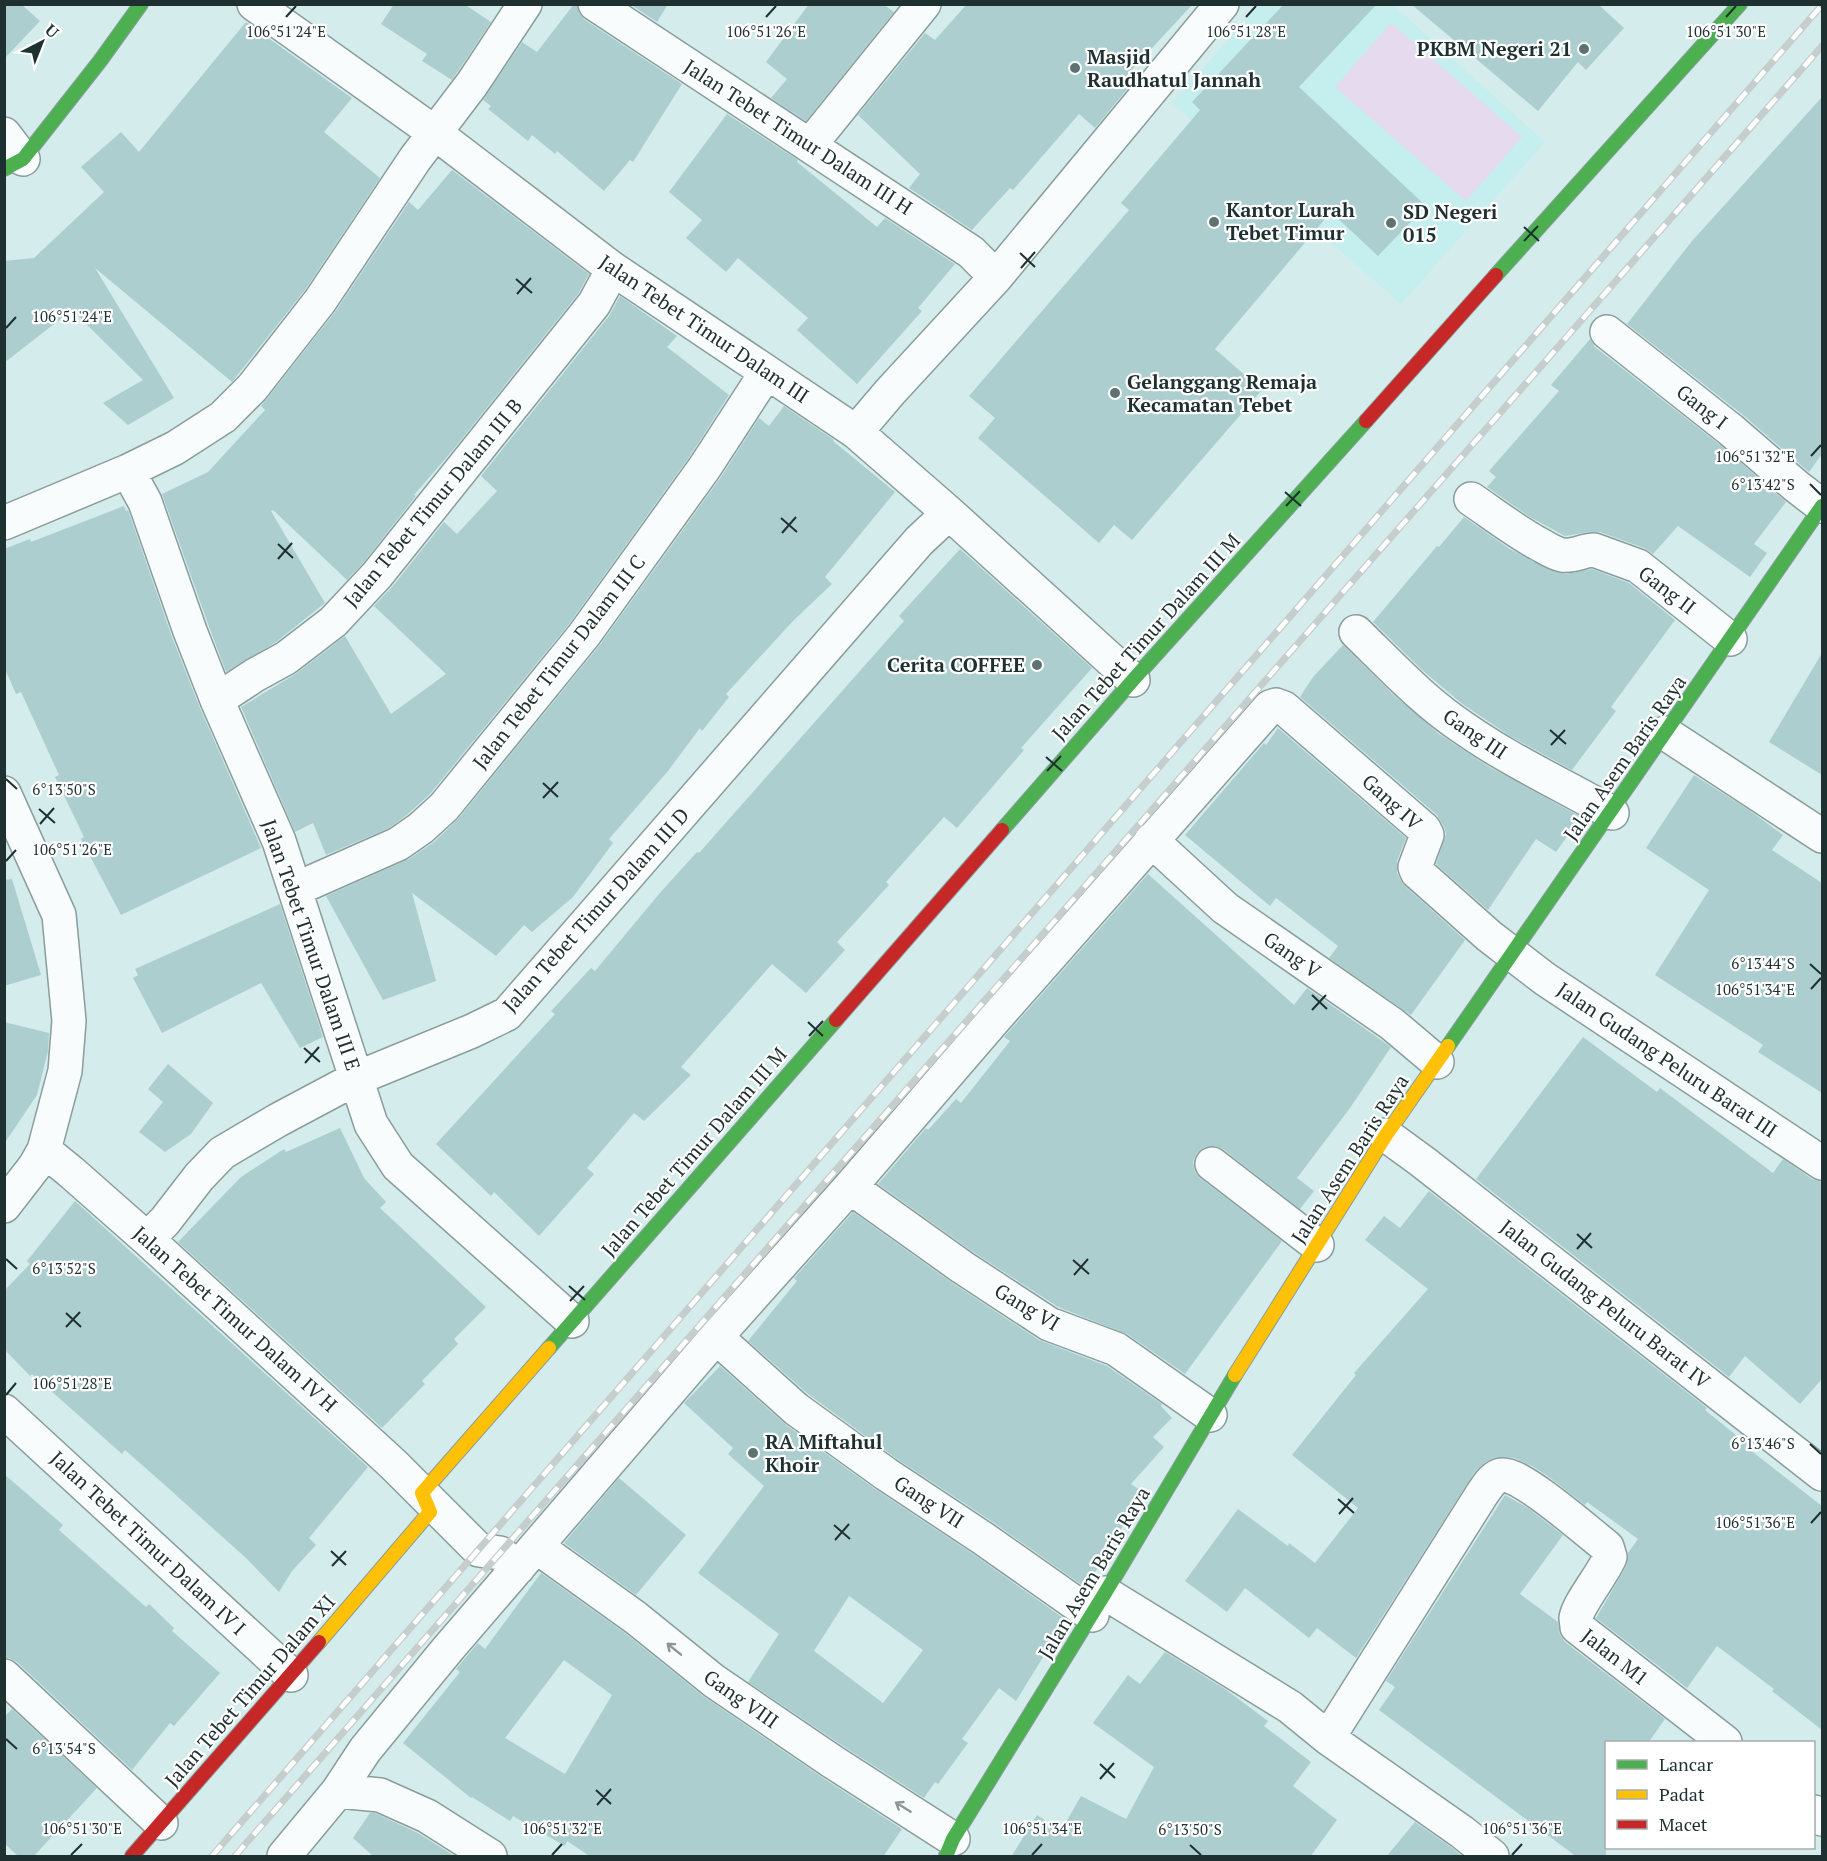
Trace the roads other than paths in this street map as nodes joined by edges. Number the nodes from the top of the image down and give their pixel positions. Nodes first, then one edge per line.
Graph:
1 (141, 4) edge
2 (254, 4) edge
3 (525, 4) edge
4 (595, 4) edge
5 (924, 4) edge
6 (1222, 4) edge
7 (1734, 6) edge
8 (435, 133) junction
9 (810, 145) junction
10 (11, 154) edge
11 (613, 269) junction
12 (996, 277) junction
13 (1607, 332) dead end
14 (766, 373) junction
15 (856, 432) junction
16 (128, 471) junction
17 (1471, 499) dead end
18 (1822, 506) edge
19 (949, 513) junction
20 (4, 523) edge
21 (1356, 632) dead end
22 (1730, 639) junction
23 (1133, 680) junction
24 (217, 700) junction
25 (1665, 733) junction
26 (4, 793) edge
27 (1612, 813) junction
28 (1822, 836) edge
29 (1152, 840) junction
30 (296, 889) junction
31 (1512, 955) junction
32 (1437, 1062) junction
33 (355, 1079) junction
34 (1386, 1135) junction
35 (44, 1150) junction
36 (1822, 1163) edge
37 (1212, 1164) dead end
38 (850, 1188) junction
39 (4, 1206) edge
40 (147, 1239) junction
41 (1317, 1245) junction
42 (572, 1321) junction
43 (716, 1337) junction
44 (4, 1411) edge
45 (1210, 1415) junction
46 (1822, 1474) edge
47 (422, 1493) junction
48 (528, 1557) junction
49 (1099, 1604) junction
50 (291, 1675) junction
51 (4, 1676) edge
52 (1328, 1738) junction
53 (1722, 1741) edge
54 (338, 1791) junction
55 (161, 1823) junction
56 (949, 1848) edge
57 (132, 1857) edge
58 (284, 1857) edge
59 (490, 1857) edge
60 (1492, 1857) edge

1 - 10 street
2 - 8 street, Jalan Tebet Timur Dalam III
3 - 8 street
4 - 9 street, Jalan Tebet Timur Dalam III H
5 - 9 street
6 - 12 street
7 - 23 street, Jalan Tebet Timur Dalam III M
8 - 11 street, Jalan Tebet Timur Dalam III
8 - 16 street
9 - 12 street, Jalan Tebet Timur Dalam III H
11 - 14 street, Jalan Tebet Timur Dalam III
11 - 24 street, Jalan Tebet Timur Dalam III B
12 - 15 street
13 - 18 street, Gang I
14 - 15 street, Jalan Tebet Timur Dalam III
14 - 30 street, Jalan Tebet Timur Dalam III C
15 - 19 street, Jalan Tebet Timur Dalam III
16 - 20 street
16 - 24 street, Jalan Tebet Timur Dalam III E
17 - 22 street, Gang II
18 - 22 street, Jalan Asem Baris Raya
19 - 23 street, Jalan Tebet Timur Dalam III
19 - 33 street, Jalan Tebet Timur Dalam III D
21 - 27 street, Gang III
22 - 25 street, Jalan Asem Baris Raya
23 - 42 street, Jalan Tebet Timur Dalam III M
24 - 30 street, Jalan Tebet Timur Dalam III E
25 - 27 street, Jalan Asem Baris Raya
25 - 28 street
26 - 35 street
27 - 31 street, Jalan Asem Baris Raya
29 - 31 street, Gang IV
29 - 32 street, Gang V
29 - 38 street
30 - 33 street, Jalan Tebet Timur Dalam III E
31 - 32 street, Jalan Asem Baris Raya
31 - 36 street, Jalan Gudang Peluru Barat III
32 - 34 street, Jalan Asem Baris Raya
33 - 40 street, Jalan Tebet Timur Dalam III D
33 - 42 street, Jalan Tebet Timur Dalam III E
34 - 41 street, Jalan Asem Baris Raya
34 - 46 street, Jalan Gudang Peluru Barat IV
35 - 39 street
35 - 40 street, Jalan Tebet Timur Dalam IV H
37 - 41 street
38 - 43 street
38 - 45 street, Gang VI
40 - 47 street, Jalan Tebet Timur Dalam IV H
41 - 45 street, Jalan Asem Baris Raya
42 - 47 street, Jalan Tebet Timur Dalam III M
43 - 48 street
43 - 49 street, Gang VII
44 - 50 street, Jalan Tebet Timur Dalam IV I
45 - 49 street, Jalan Asem Baris Raya
47 - 48 street, Jalan Tebet Timur Dalam IV H
47 - 50 street, Jalan Tebet Timur Dalam XI
48 - 54 street
56 -> 48 street, Gang VIII
49 - 52 street, Gang VII
49 - 56 street, Jalan Asem Baris Raya
50 - 55 street, Jalan Tebet Timur Dalam XI
51 - 55 street
52 - 53 street, Jalan M1
52 - 60 street, Gang VII
54 - 58 street
54 - 59 street
55 - 57 street, Jalan Tebet Timur Dalam XI

